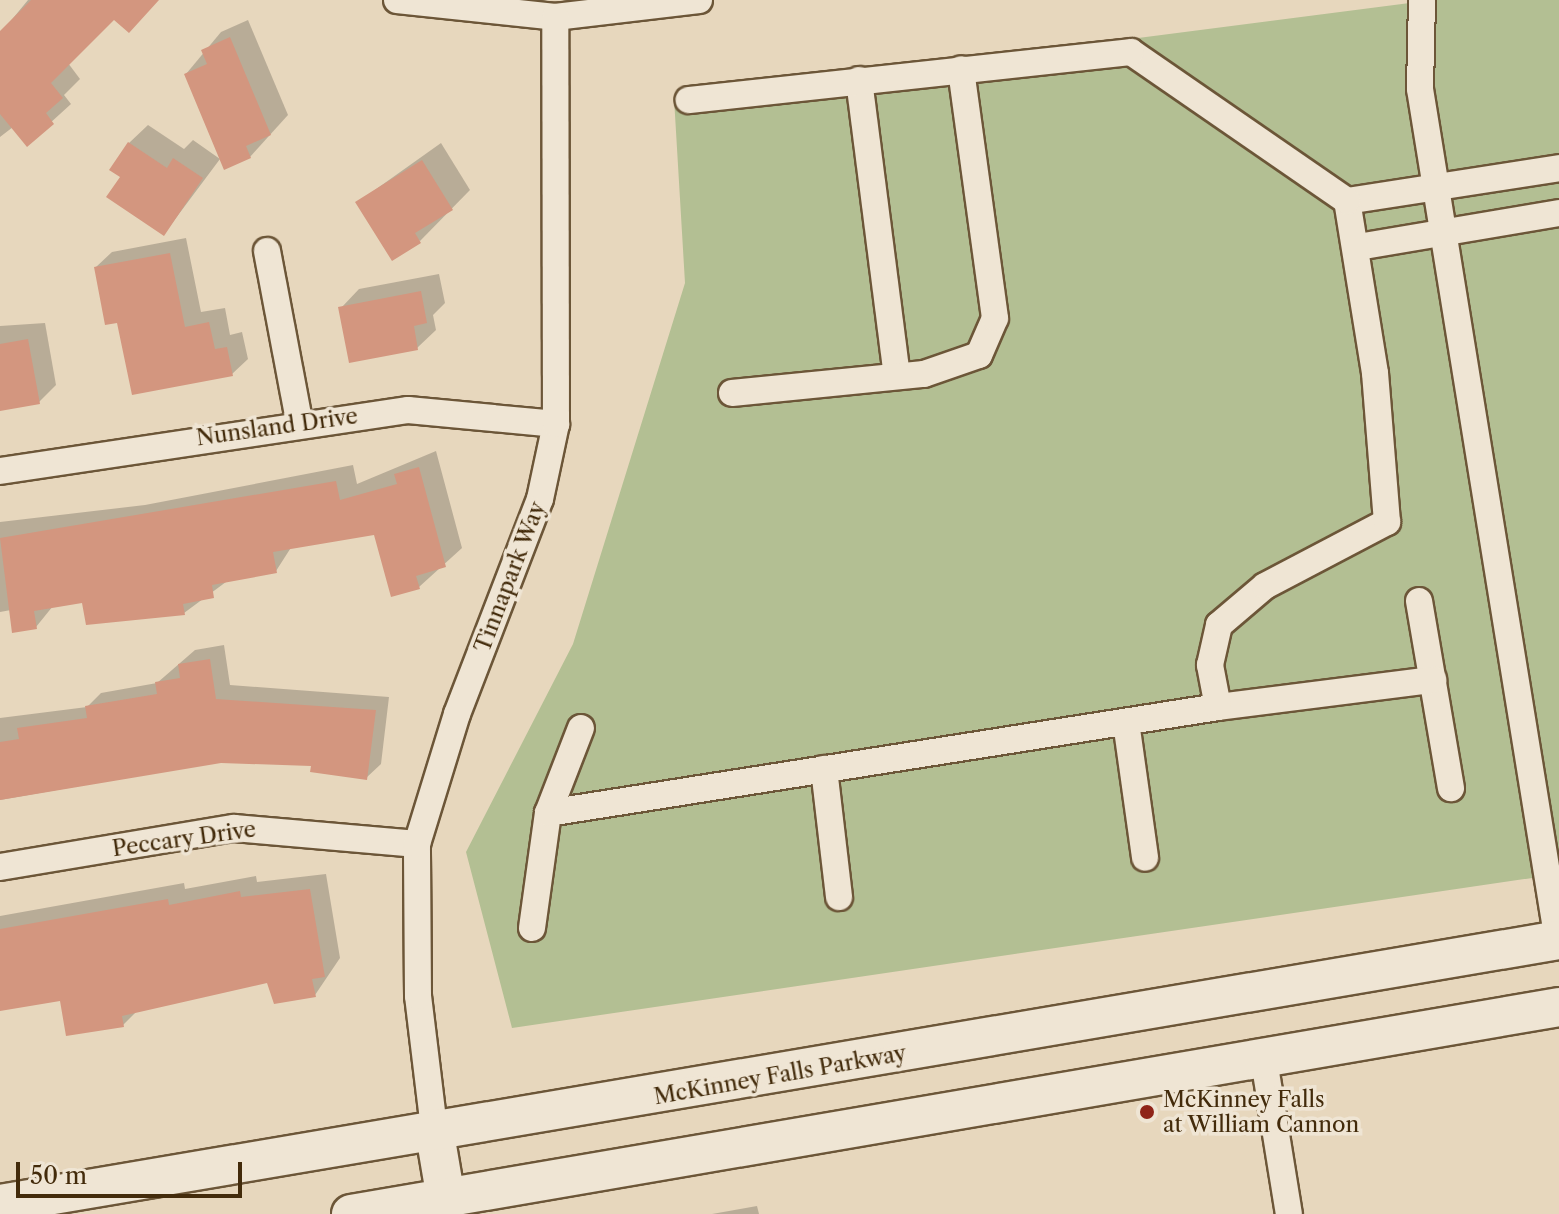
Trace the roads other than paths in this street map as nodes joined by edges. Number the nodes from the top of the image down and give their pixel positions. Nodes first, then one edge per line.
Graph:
1 (397, 0) edge
2 (699, 0) edge
3 (1422, 0) edge
4 (555, 17) junction
5 (961, 69) junction
6 (859, 80) junction
7 (689, 100) dead end
8 (1559, 168) edge
9 (1436, 187) junction
10 (1347, 201) junction
11 (1559, 213) edge
12 (1442, 233) junction
13 (1358, 247) junction
14 (267, 251) dead end
15 (897, 375) junction
16 (732, 393) dead end
17 (299, 420) junction
18 (556, 424) junction
19 (0, 471) edge
20 (1419, 601) dead end
21 (1433, 680) junction
22 (1218, 707) junction
23 (1126, 722) junction
24 (581, 728) dead end
25 (824, 769) junction
26 (1451, 788) dead end
27 (548, 813) junction
28 (417, 844) junction
29 (1145, 858) dead end
30 (0, 867) edge
31 (839, 897) dead end
32 (532, 928) dead end
33 (1558, 940) edge
34 (1559, 1007) edge
35 (1263, 1054) junction
36 (434, 1128) junction
37 (0, 1204) edge
38 (447, 1206) edge
39 (351, 1214) edge
40 (1289, 1214) edge

1 - 4 street
2 - 4 street
3 - 9 street
4 - 18 street, Tinnapark Way
5 - 6 street
5 - 10 street
5 - 15 street
6 - 7 street
6 - 15 street
8 - 9 street
9 - 10 street
9 - 12 street
10 - 13 street
11 - 12 street
12 - 13 street
12 - 33 street
13 - 22 street
14 - 17 street
15 - 16 street
17 - 18 street, Nunsland Drive
17 - 19 street, Nunsland Drive
18 - 28 street, Tinnapark Way
20 - 21 street
21 - 22 street
21 - 26 street
22 - 23 street
23 - 25 street
23 - 29 street
24 - 27 street
25 - 27 street
25 - 31 street
27 - 32 street
28 - 30 street, Peccary Drive
28 - 36 street, Tinnapark Way
33 - 36 main road, McKinney Falls Parkway
34 - 35 main road
35 - 38 main road
35 - 40 street
36 - 37 main road, McKinney Falls Parkway
36 - 38 main road
38 - 39 main road

